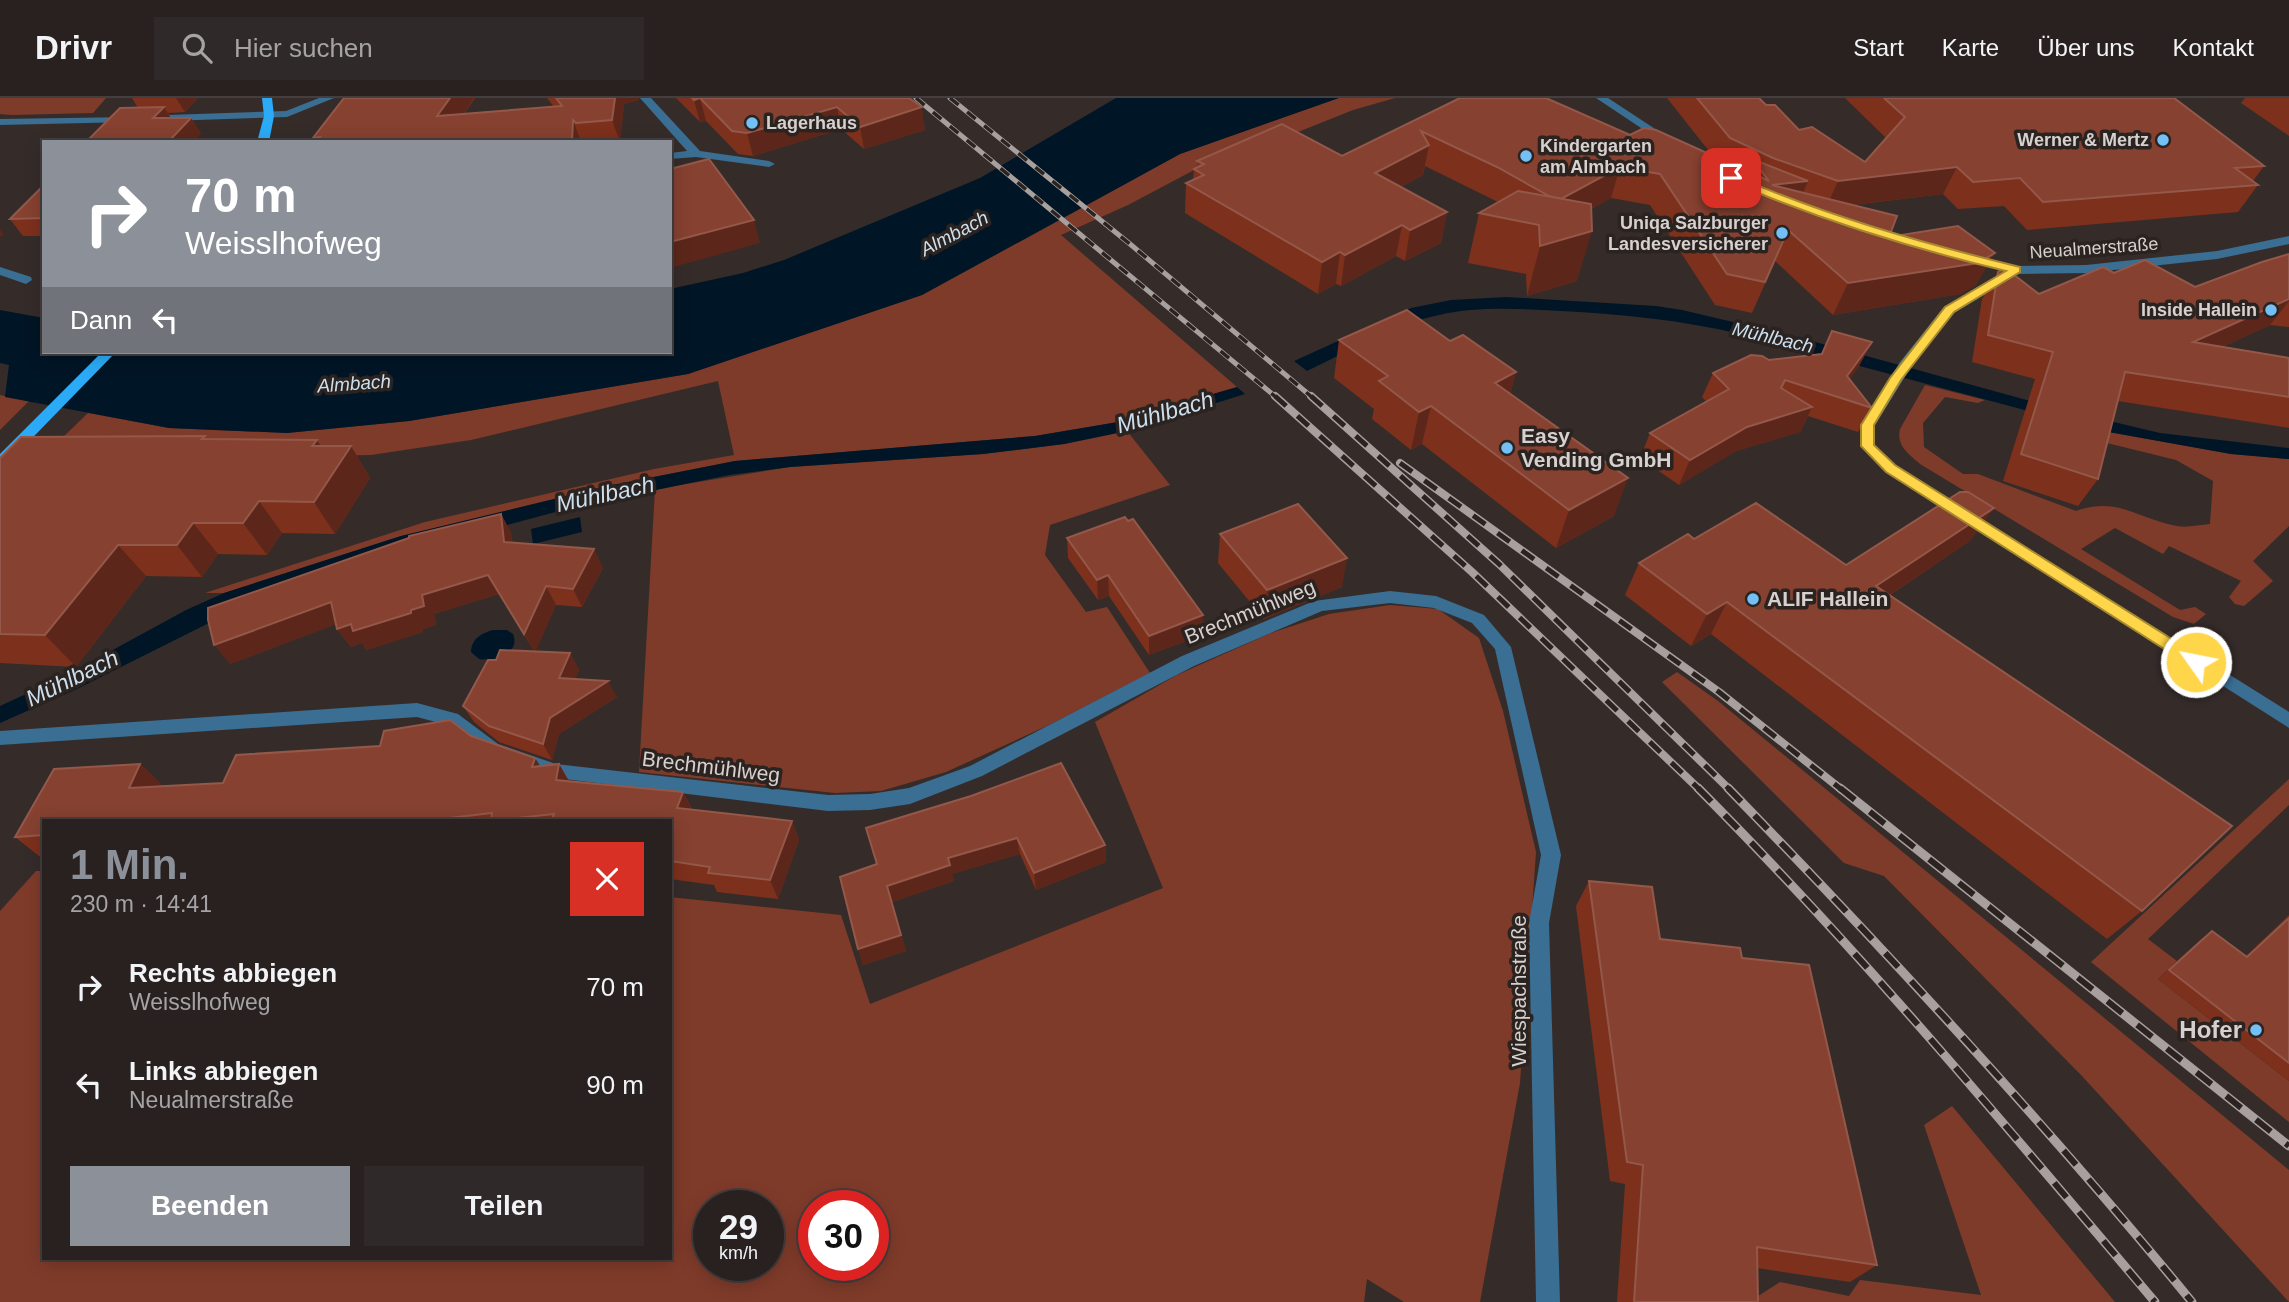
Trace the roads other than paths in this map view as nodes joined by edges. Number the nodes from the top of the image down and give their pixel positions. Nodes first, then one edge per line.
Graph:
1 (267, 98) edge
2 (329, 98) edge
3 (645, 98) edge
4 (1601, 98) edge
5 (270, 116) junction
6 (0, 122) edge
7 (264, 140) edge
8 (1679, 149) edge
9 (696, 154) junction
10 (672, 156) edge
11 (769, 164) dead end
12 (2289, 240) edge
13 (1958, 256) edge
14 (2016, 270) junction
15 (0, 271) edge
16 (26, 281) dead end
17 (107, 354) edge
18 (0, 463) edge
19 (1390, 597) joint
20 (2289, 721) edge
21 (0, 738) edge
22 (1548, 1302) edge

1 - 5 main road
2 - 5 street
3 - 9 street
4 - 8 street
5 - 6 street
5 - 7 main road
9 - 10 street
9 - 11 street
12 - 14 street, Neualmerstraße
13 - 14 street, Neualmerstraße
14 - 20 street
15 - 16 street
17 - 18 main road
19 - 21 street, Brechmühlweg
19 - 22 street, Wiespachstraße

